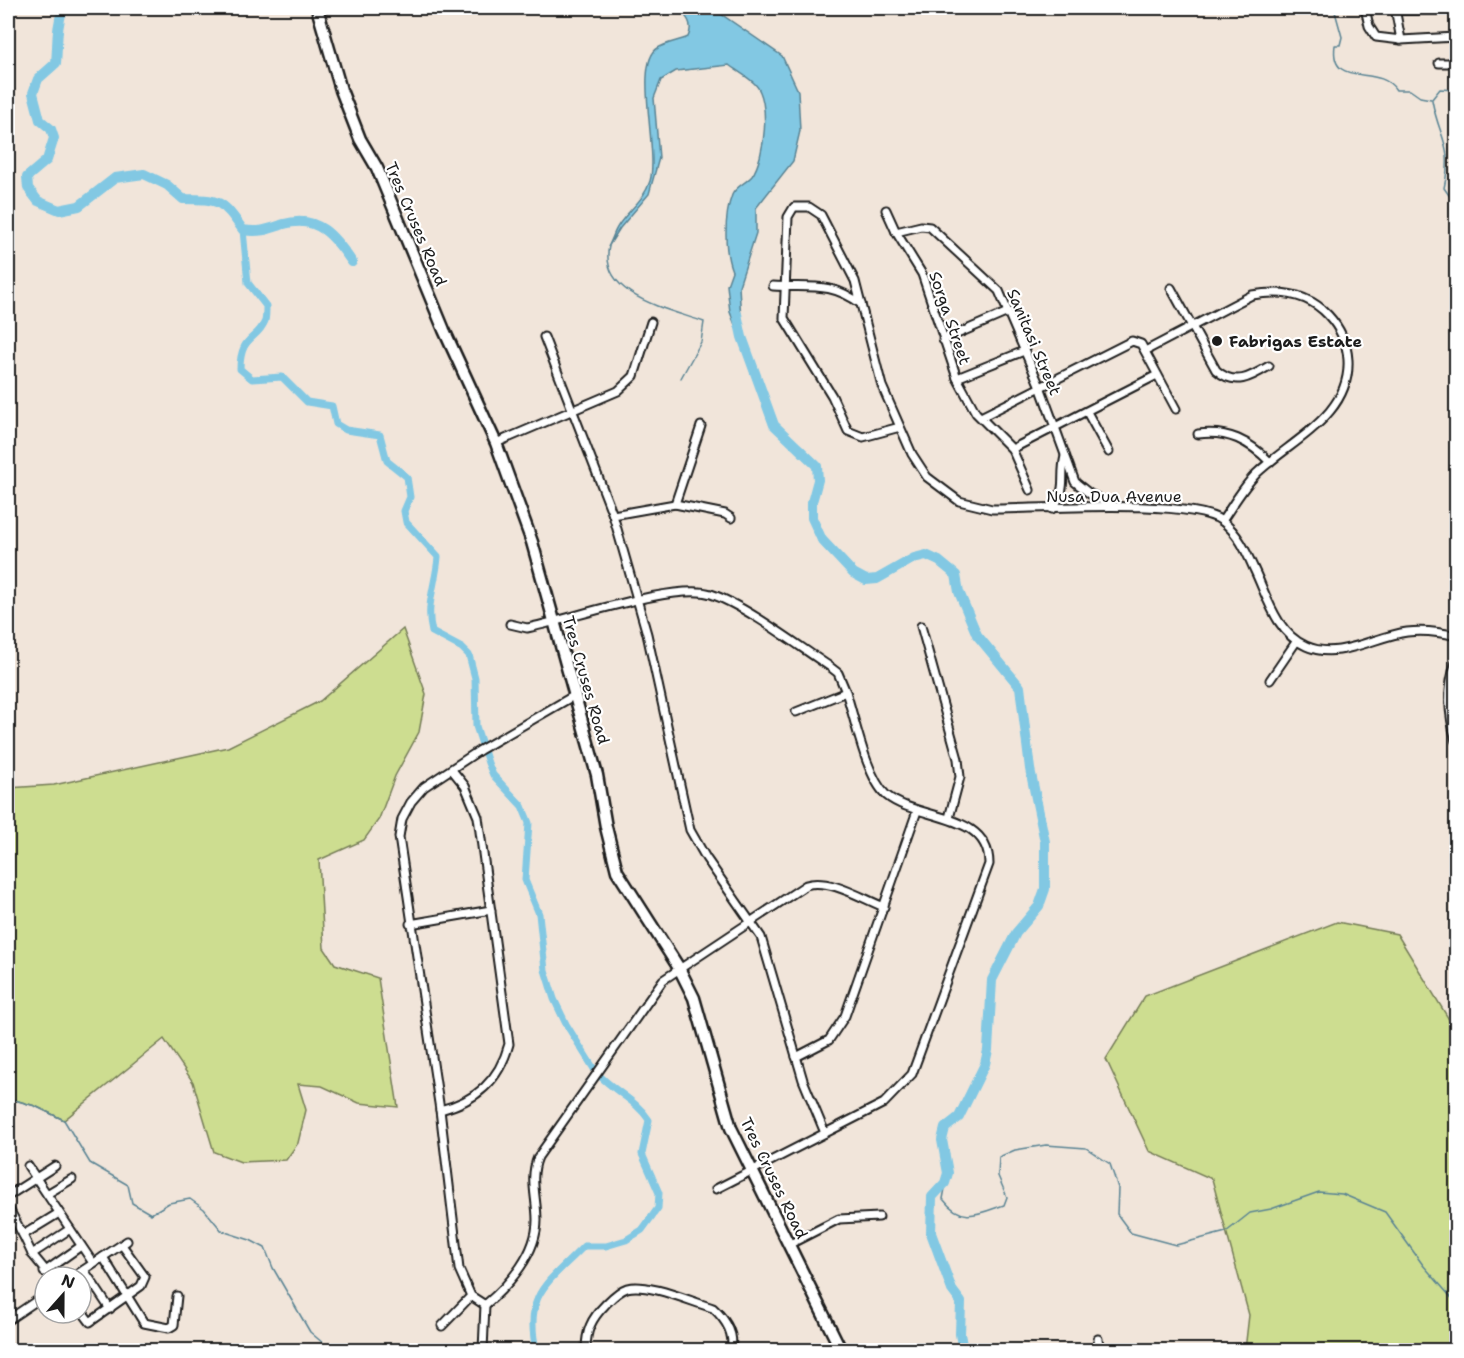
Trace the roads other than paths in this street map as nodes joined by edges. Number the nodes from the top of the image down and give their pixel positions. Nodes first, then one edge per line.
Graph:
1 (317, 8) edge
2 (1365, 8) edge
3 (1395, 9) edge
4 (1456, 10) edge
5 (1456, 37) edge
6 (1401, 40) junction
7 (1439, 63) dead end
8 (1456, 63) edge
9 (886, 210) dead end
10 (896, 232) junction
11 (773, 286) dead end
12 (784, 286) junction
13 (1171, 288) dead end
14 (862, 304) junction
15 (1008, 312) junction
16 (651, 322) dead end
17 (1192, 326) junction
18 (544, 337) dead end
19 (943, 340) junction
20 (1024, 351) junction
21 (1145, 351) junction
22 (1269, 366) dead end
23 (1157, 375) junction
24 (957, 378) junction
25 (1041, 389) junction
26 (1176, 409) dead end
27 (574, 411) junction
28 (1088, 412) junction
29 (981, 417) junction
30 (701, 426) dead end
31 (900, 427) junction
32 (1056, 429) junction
33 (1198, 434) dead end
34 (496, 443) junction
35 (1012, 449) junction
36 (1109, 452) dead end
37 (1065, 456) junction
38 (1270, 462) junction
39 (1075, 482) junction
40 (1064, 484) junction
41 (1030, 490) dead end
42 (675, 504) junction
43 (1116, 507) junction
44 (1052, 509) junction
45 (613, 515) junction
46 (731, 518) dead end
47 (1222, 521) junction
48 (637, 599) junction
49 (554, 622) junction
50 (510, 624) dead end
51 (921, 626) dead end
52 (1456, 636) edge
53 (1296, 642) junction
54 (1456, 662) edge
55 (1270, 680) dead end
56 (846, 692) junction
57 (575, 695) junction
58 (796, 712) dead end
59 (1456, 741) edge
60 (452, 770) junction
61 (917, 811) junction
62 (949, 818) junction
63 (884, 907) junction
64 (491, 910) junction
65 (751, 921) junction
66 (410, 924) junction
67 (679, 968) junction
68 (796, 1057) junction
69 (440, 1110) junction
70 (825, 1133) junction
71 (28, 1166) dead end
72 (56, 1166) dead end
73 (752, 1170) junction
74 (37, 1177) junction
75 (72, 1179) dead end
76 (716, 1189) dead end
77 (47, 1194) junction
78 (8, 1196) edge
79 (8, 1207) edge
80 (59, 1213) junction
81 (879, 1217) dead end
82 (70, 1229) junction
83 (23, 1234) junction
84 (790, 1244) junction
85 (81, 1246) junction
86 (32, 1254) junction
87 (104, 1257) junction
88 (93, 1263) junction
89 (39, 1265) edge
90 (54, 1265) edge
91 (90, 1265) edge
92 (93, 1284) edge
93 (129, 1295) junction
94 (177, 1296) dead end
95 (471, 1296) junction
96 (33, 1303) edge
97 (485, 1305) junction
98 (110, 1309) junction
99 (8, 1320) edge
100 (93, 1320) edge
101 (442, 1326) dead end
102 (1098, 1339) dead end
103 (483, 1350) edge
104 (586, 1350) edge
105 (731, 1350) edge
106 (841, 1350) edge
107 (1100, 1350) edge

1 - 34 main road, Tres Cruses Road
2 - 6 street
3 - 4 street
3 - 6 street
5 - 6 street
7 - 8 street
9 - 10 street, Sorga Street
10 - 15 street, Sanitasi Street
10 - 19 street, Sorga Street
11 - 12 street
12 - 14 street
12 - 14 street, Nusa Dua Avenue
12 - 31 street
13 - 17 street
14 - 31 street, Nusa Dua Avenue
15 - 19 street
15 - 20 street, Sanitasi Street
16 - 27 street
17 - 21 street
17 - 22 street
17 - 38 street
18 - 27 street
19 - 24 street, Sorga Street
20 - 24 street
20 - 25 street, Sanitasi Street
21 - 23 street
21 - 25 street
23 - 26 street
23 - 28 street
24 - 29 street, Sorga Street
25 - 29 street
25 - 32 street, Sanitasi Street
27 - 34 street
27 - 45 street
28 - 32 street
28 - 36 street
29 - 35 street, Sorga Street
30 - 42 street
31 - 44 street, Nusa Dua Avenue
32 - 35 street
32 - 37 street, Sanitasi Street
33 - 38 street
34 - 49 main road, Tres Cruses Road
35 - 41 street, Sorga Street
37 - 39 street, Sanitasi Street
37 - 40 street, Sanitasi Street
38 - 47 street
39 - 40 street
39 - 43 street
40 - 44 street, Sanitasi Street
42 - 45 street
42 - 46 street
43 - 44 street, Nusa Dua Avenue
43 - 47 street, Nusa Dua Avenue
45 - 48 street
47 - 53 street, Nusa Dua Avenue
48 - 49 street
48 - 56 street
48 - 65 street
49 - 50 street
49 - 57 main road, Tres Cruses Road
51 - 62 street
52 - 53 street
53 - 55 street
54 - 59 street
56 - 58 street
56 - 61 street
57 - 60 street
57 - 67 main road, Tres Cruses Road
60 - 64 street
60 - 66 street
61 - 62 street
61 - 63 street
62 - 70 street
63 - 65 street
63 - 68 street
64 - 66 street
64 - 69 street
65 - 67 street
65 - 68 street
66 - 69 street
67 - 73 main road, Tres Cruses Road
67 - 97 street
68 - 70 street
69 - 95 street
70 - 73 street
71 - 74 street
72 - 74 street
73 - 76 street
73 - 84 main road, Tres Cruses Road
74 - 77 street
74 - 78 street
75 - 77 street
77 - 80 street
79 - 83 street
80 - 82 street
80 - 83 street
81 - 84 street
82 - 85 street
82 - 86 street
83 - 86 street
84 - 106 main road, Tres Cruses Road
85 - 88 street
85 - 90 street
86 - 89 street
87 - 88 street
87 - 93 street
87 - 93 street
88 - 91 street
92 - 98 street
93 - 94 street
93 - 98 street
95 - 97 street
95 - 101 street
96 - 99 street
97 - 103 street
98 - 100 street
102 - 107 street
104 - 105 street

